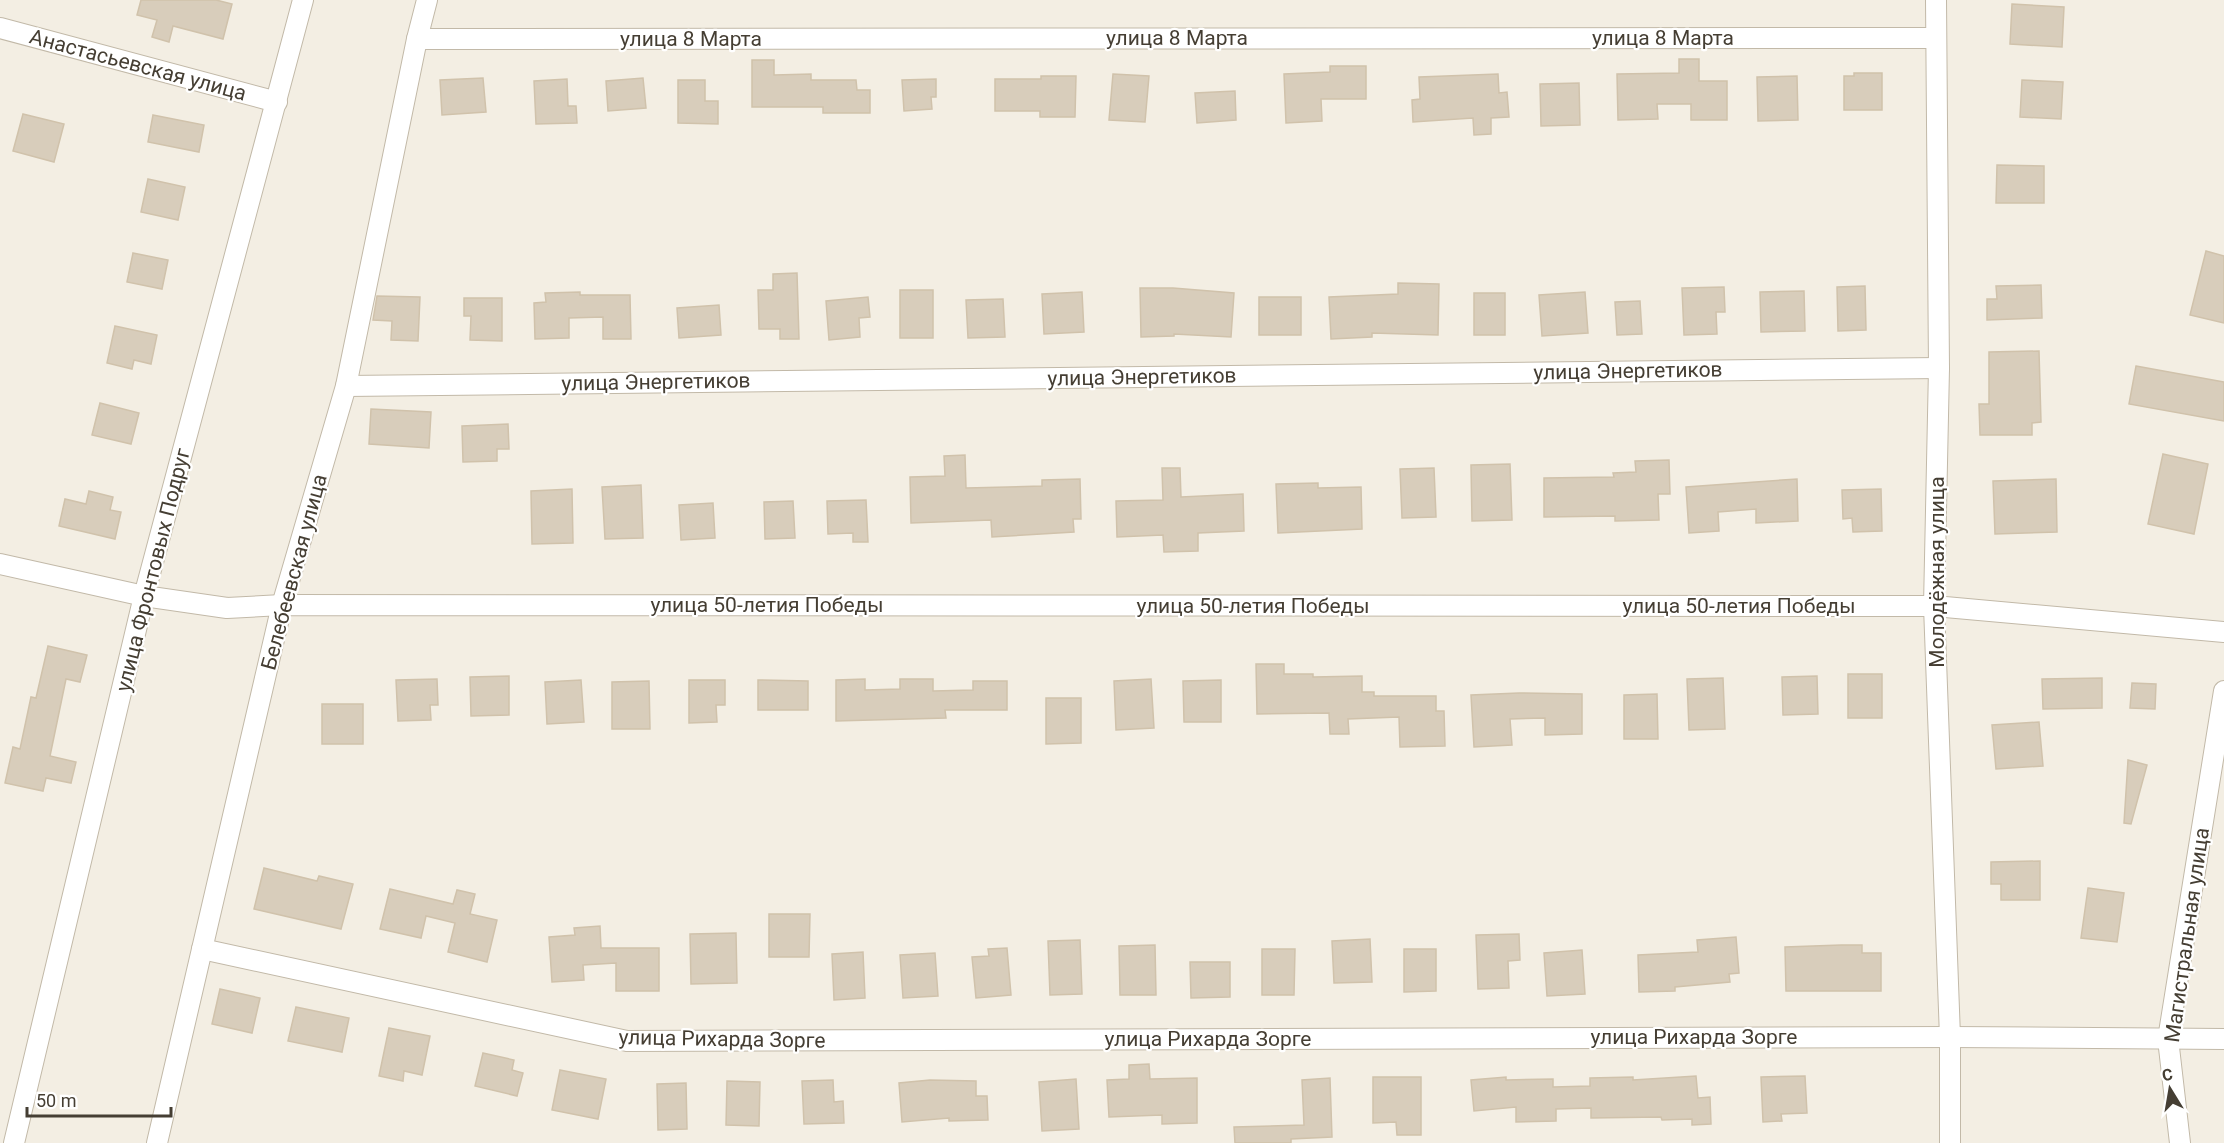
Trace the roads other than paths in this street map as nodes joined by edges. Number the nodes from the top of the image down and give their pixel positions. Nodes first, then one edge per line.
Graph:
1 (303, 0) edge
2 (427, 0) edge
3 (1936, 0) edge
4 (0, 28) edge
5 (1936, 38) junction
6 (417, 39) junction
7 (277, 102) junction
8 (1939, 368) junction
9 (346, 386) junction
10 (0, 564) edge
11 (144, 596) junction
12 (282, 605) junction
13 (1934, 606) junction
14 (2224, 632) edge
15 (2224, 691) edge
16 (202, 949) junction
17 (1950, 1036) junction
18 (2168, 1039) junction
19 (2224, 1039) edge
20 (14, 1143) edge
21 (157, 1143) edge
22 (1950, 1143) edge
23 (2180, 1143) edge

1 - 7 street, улица Фронтовых Подруг
2 - 6 street, Белебеевская улица
3 - 5 street, Молодёжная улица
4 - 7 street, Анастасьевская улица
5 - 6 street, улица 8 Марта
5 - 8 street, Молодёжная улица
6 - 9 street, Белебеевская улица
7 - 11 street, улица Фронтовых Подруг
8 - 9 street, улица Энергетиков
8 - 13 street, Молодёжная улица
9 - 12 street, Белебеевская улица
10 - 11 street, улица 50-летия Победы
11 - 12 street, улица 50-летия Победы
11 - 20 street, улица Фронтовых Подруг
12 - 13 street, улица 50-летия Победы
12 - 16 street, Белебеевская улица
13 - 14 street, улица 50-летия Победы
13 - 17 street, Молодёжная улица
15 - 18 street, Магистральная улица
16 - 17 street, улица Рихарда Зорге
16 - 21 street, Белебеевская улица
17 - 18 street, улица Рихарда Зорге
17 - 22 street, Молодёжная улица
18 - 19 street, улица Рихарда Зорге
18 - 23 street, Магистральная улица

